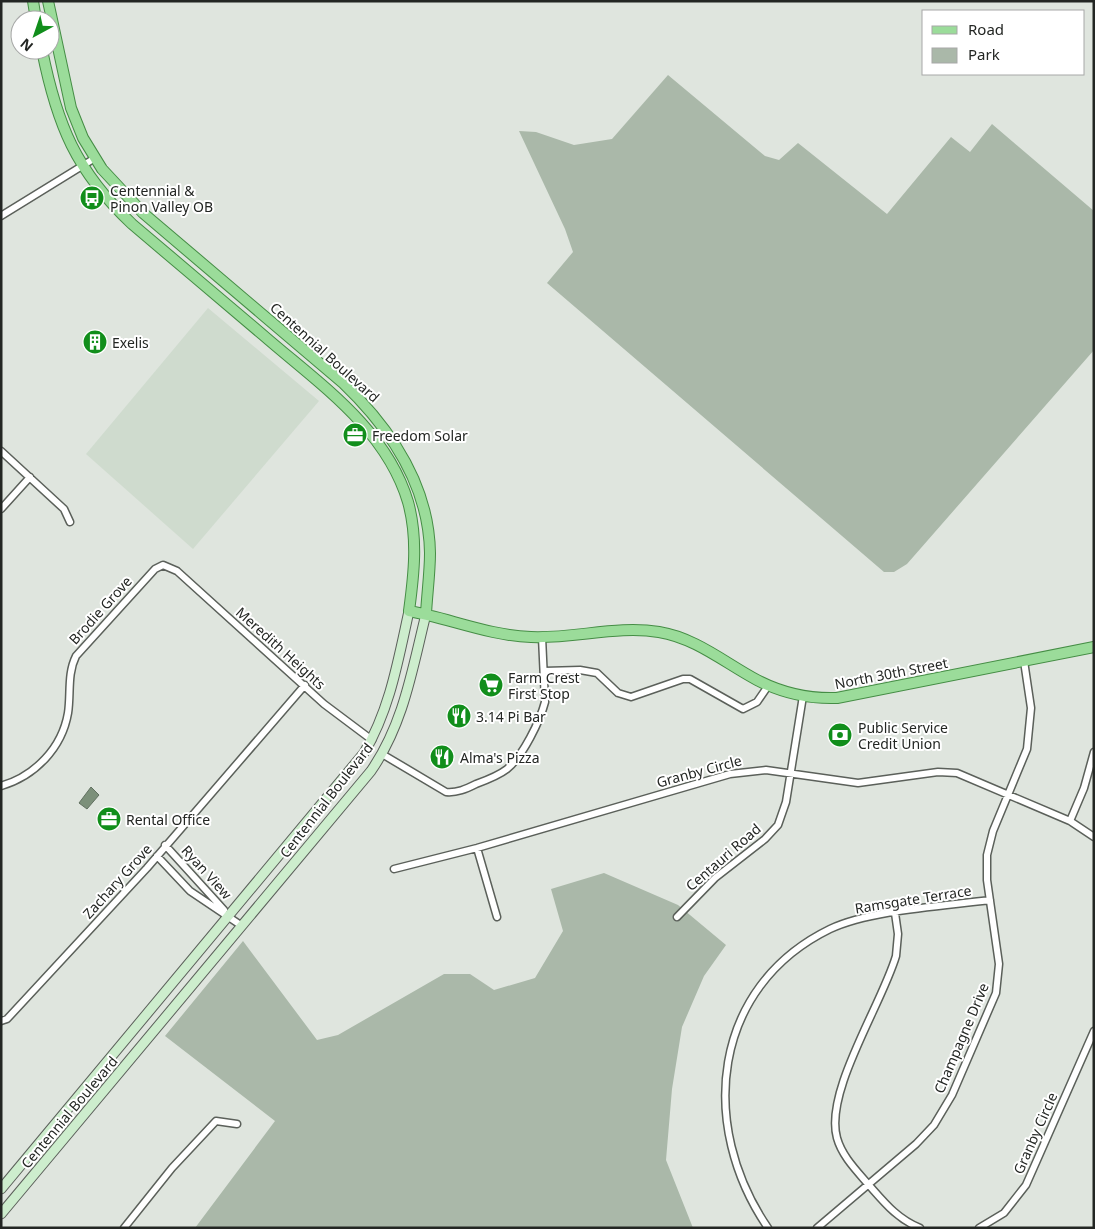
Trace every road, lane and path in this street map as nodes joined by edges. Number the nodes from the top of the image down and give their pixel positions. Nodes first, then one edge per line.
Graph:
1 (48, 1) edge
2 (44, 60) edge
3 (95, 158) junction
4 (82, 165) junction
5 (1, 216) edge
6 (1, 452) edge
7 (30, 477) junction
8 (1, 509) edge
9 (70, 522) dead end
10 (177, 571) joint
11 (409, 611) junction
12 (426, 614) junction
13 (542, 637) junction
14 (1094, 647) edge
15 (1024, 661) junction
16 (544, 671) junction
17 (305, 685) junction
18 (768, 686) junction
19 (803, 696) junction
20 (372, 740) junction
21 (1094, 752) edge
22 (382, 754) junction
23 (792, 773) junction
24 (1, 786) edge
25 (1009, 795) junction
26 (1070, 821) junction
27 (1094, 837) edge
28 (166, 845) junction
29 (477, 848) junction
30 (157, 856) junction
31 (394, 869) dead end
32 (990, 900) junction
33 (895, 913) junction
34 (230, 917) junction
35 (497, 917) dead end
36 (677, 917) dead end
37 (242, 926) junction
38 (1, 1021) edge
39 (1094, 1031) edge
40 (237, 1124) dead end
41 (868, 1184) junction
42 (1, 1189) edge
43 (1, 1214) edge
44 (124, 1228) edge
45 (768, 1228) edge
46 (817, 1228) edge
47 (920, 1228) edge
48 (980, 1228) edge

1 - 3 main road, Centennial Boulevard
2 - 4 main road, Centennial Boulevard
3 - 4 street
3 - 12 main road, Centennial Boulevard
4 - 5 street
4 - 11 main road, Centennial Boulevard
6 - 7 street
7 - 8 street
7 - 9 street
10 - 17 street, Meredith Heights
10 - 24 street, Brodie Grove
11 - 12 main road, North 30th Street
11 - 20 main road, Centennial Boulevard
12 - 13 main road, North 30th Street
12 - 22 main road, Centennial Boulevard
13 - 16 street
13 - 18 main road, North 30th Street
14 - 15 main road, North 30th Street
15 - 19 main road, North 30th Street
15 - 25 street, Champagne Drive
16 - 18 street
16 - 22 street
17 - 20 street, Meredith Heights
17 - 28 street, Zachary Grove
18 - 19 main road, North 30th Street
19 - 23 street, Centauri Road
20 - 34 main road, Centennial Boulevard
21 - 26 street
22 - 37 main road, Centennial Boulevard
23 - 25 street, Granby Circle
23 - 29 street, Granby Circle
23 - 36 street, Centauri Road
25 - 26 street, Granby Circle
25 - 32 street, Champagne Drive
26 - 27 street, Granby Circle
28 - 30 street, Zachary Grove
28 - 34 street, Ryan View
29 - 31 street, Granby Circle
29 - 35 street
30 - 34 street, Ryan View
30 - 38 street, Zachary Grove
32 - 33 street, Ramsgate Terrace
32 - 41 street, Champagne Drive
33 - 41 street
33 - 45 street, Ramsgate Terrace
34 - 37 street, Ryan View
34 - 42 main road, Centennial Boulevard
37 - 43 main road, Centennial Boulevard
39 - 48 street, Granby Circle
40 - 44 street
41 - 46 street, Champagne Drive
41 - 47 street

